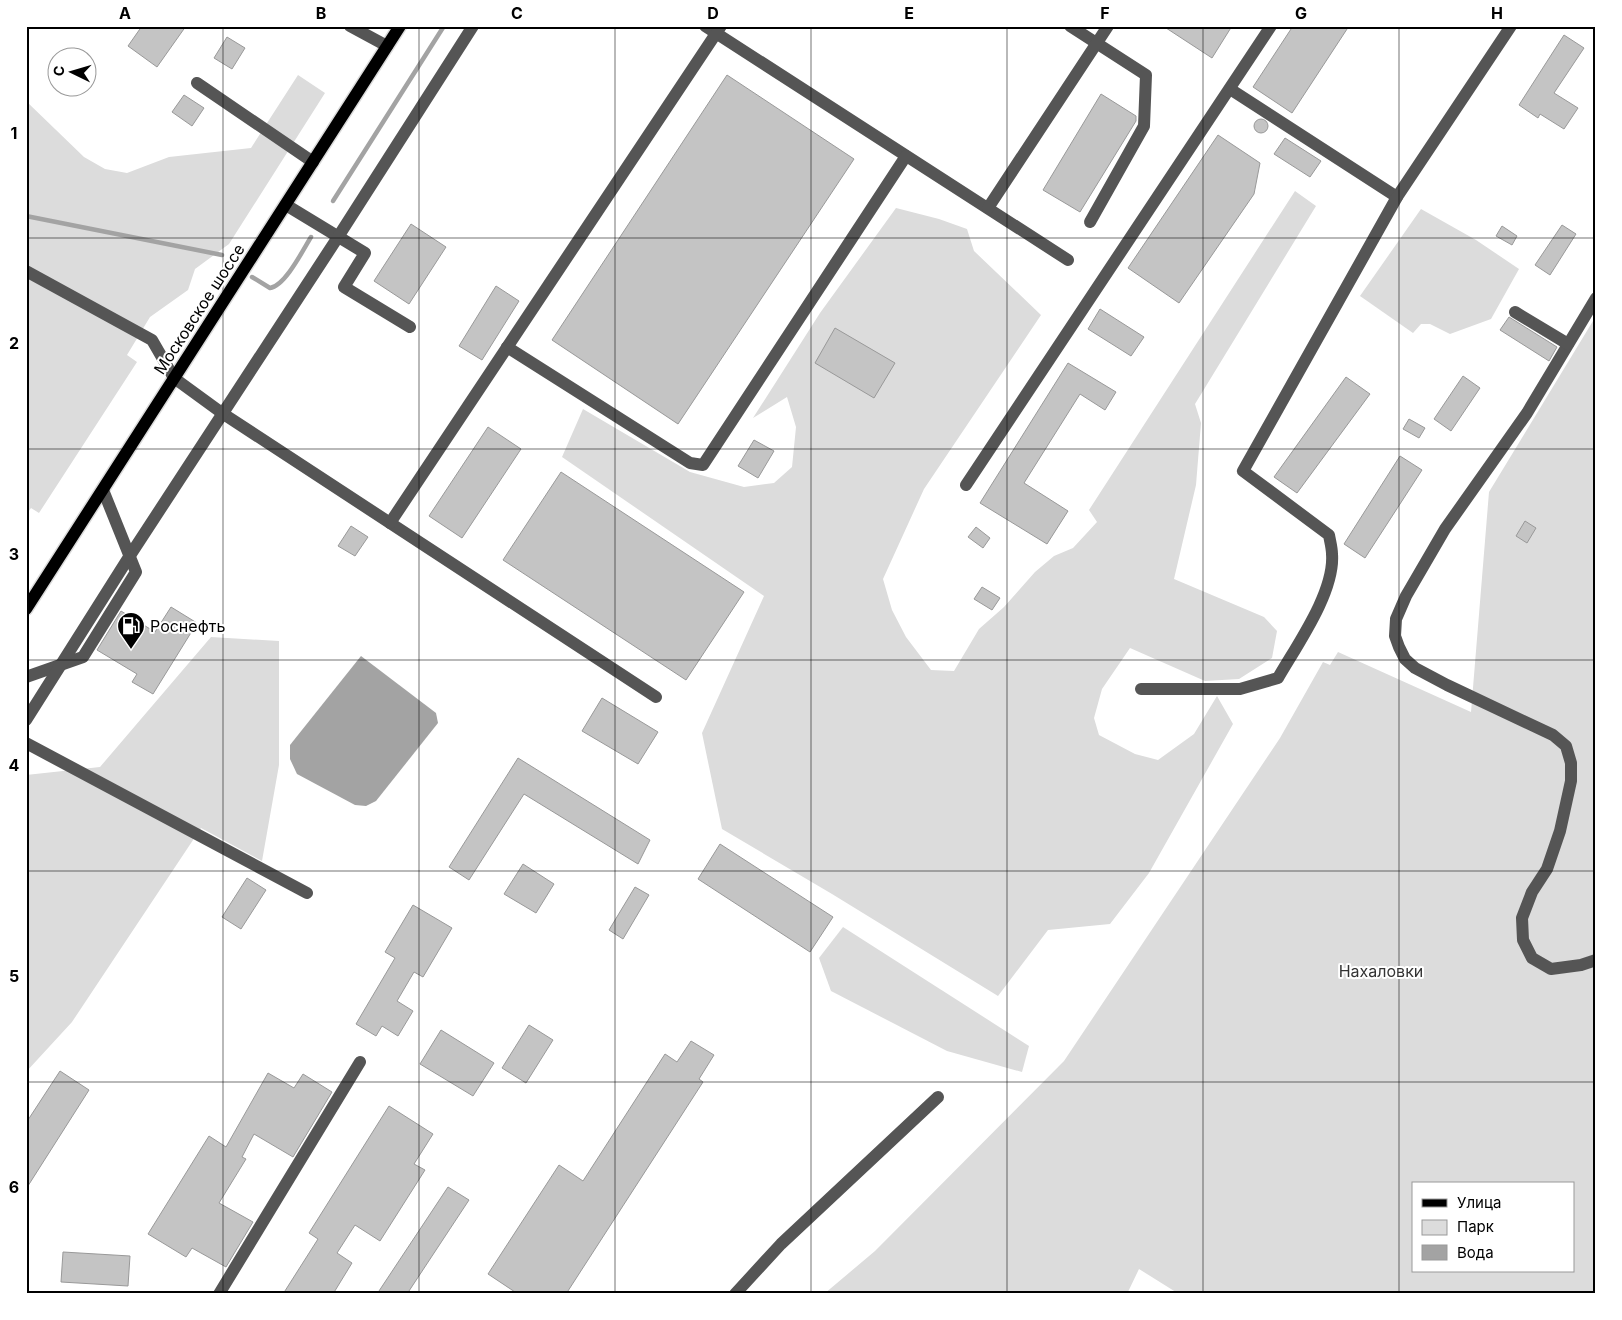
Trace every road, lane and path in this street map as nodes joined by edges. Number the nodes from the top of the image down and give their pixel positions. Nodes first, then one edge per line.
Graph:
1 (350, 26) edge
2 (400, 26) edge
3 (473, 26) edge
4 (1070, 26) edge
5 (1108, 26) edge
6 (1271, 26) edge
7 (1512, 26) edge
8 (714, 29) edge
9 (1097, 44) junction
10 (387, 46) junction
11 (197, 83) dead end
12 (1230, 89) junction
13 (906, 156) junction
14 (313, 162) junction
15 (1397, 197) junction
16 (286, 205) junction
17 (988, 208) junction
18 (1090, 222) dead end
19 (338, 237) junction
20 (1068, 260) dead end
21 (26, 270) edge
22 (1596, 298) edge
23 (1515, 312) dead end
24 (410, 327) dead end
25 (1568, 344) junction
26 (507, 347) junction
27 (174, 378) junction
28 (222, 413) junction
29 (966, 485) dead end
30 (103, 490) junction
31 (390, 523) junction
32 (129, 557) junction
33 (26, 609) edge
34 (62, 664) junction
35 (26, 677) edge
36 (1141, 689) dead end
37 (656, 697) dead end
38 (26, 720) edge
39 (26, 742) edge
40 (307, 893) dead end
41 (1596, 960) edge
42 (360, 1062) dead end
43 (938, 1097) dead end
44 (220, 1294) edge
45 (735, 1294) edge

1 - 10 street
2 - 10 main road, Московское шоссе
3 - 19 street
4 - 9 street
5 - 9 street
6 - 12 street
7 - 15 street
8 - 13 street
8 - 26 street
9 - 17 street
9 - 18 street
10 - 14 main road, Московское шоссе
11 - 14 street
12 - 15 street
12 - 29 street
13 - 17 street
13 - 26 street
14 - 16 main road, Московское шоссе
15 - 36 street
16 - 19 street
16 - 27 main road, Московское шоссе
17 - 20 street
19 - 24 street
19 - 28 street
21 - 27 street
22 - 25 street
23 - 25 street
25 - 41 street
26 - 31 street
27 - 28 street
27 - 30 main road, Московское шоссе
28 - 31 street
28 - 32 street
30 - 32 street
30 - 33 main road, Московское шоссе
31 - 37 street
32 - 34 street
34 - 35 street
34 - 38 street
39 - 40 street
42 - 44 street
43 - 45 street

